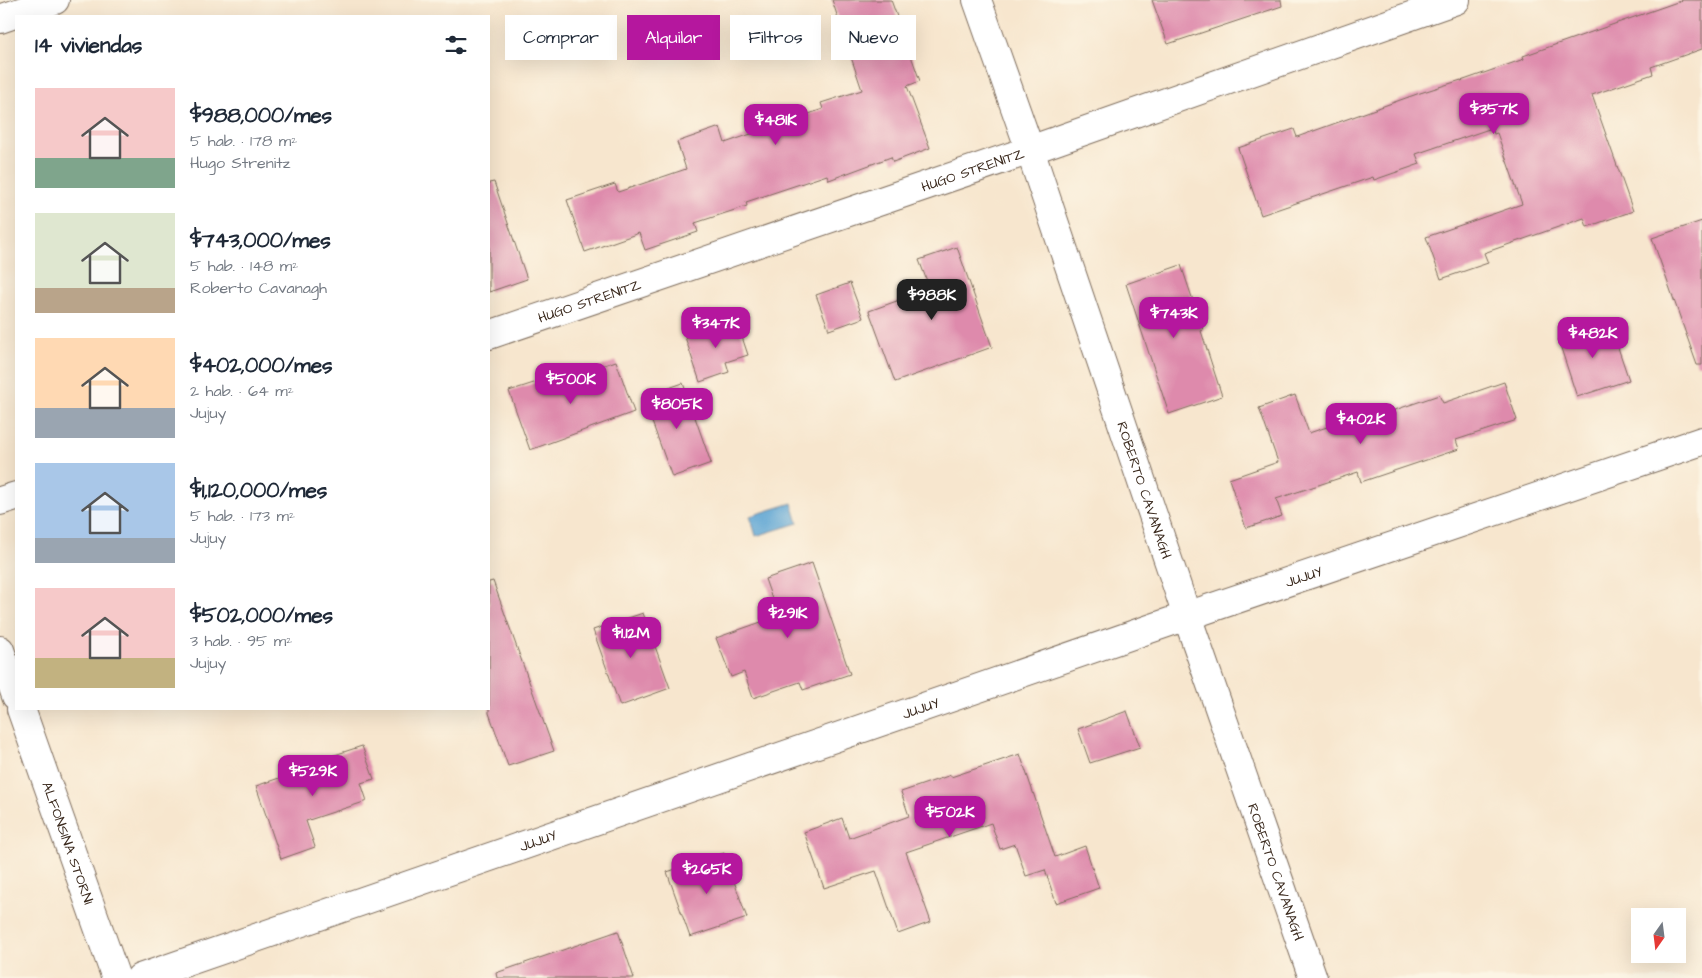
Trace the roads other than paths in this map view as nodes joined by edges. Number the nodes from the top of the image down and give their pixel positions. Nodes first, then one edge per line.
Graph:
1 (55, 0) edge
2 (977, 0) edge
3 (1456, 0) edge
4 (0, 19) edge
5 (1030, 150) junction
6 (490, 335) edge
7 (1702, 441) edge
8 (15, 496) edge
9 (0, 501) edge
10 (1188, 616) junction
11 (0, 650) edge
12 (15, 693) edge
13 (21, 710) edge
14 (116, 978) edge
15 (140, 978) edge
16 (1314, 978) edge

1 - 4 main road
2 - 5 main road, ROBERTO CAVANAGH
3 - 5 main road, HUGO STRENITZ
5 - 6 main road, HUGO STRENITZ
5 - 10 main road, ROBERTO CAVANAGH
7 - 10 main road, JUJUY
8 - 9 main road
10 - 15 main road, JUJUY
10 - 16 main road, ROBERTO CAVANAGH
11 - 12 main road
13 - 14 main road, ALFONSINA STORNI

